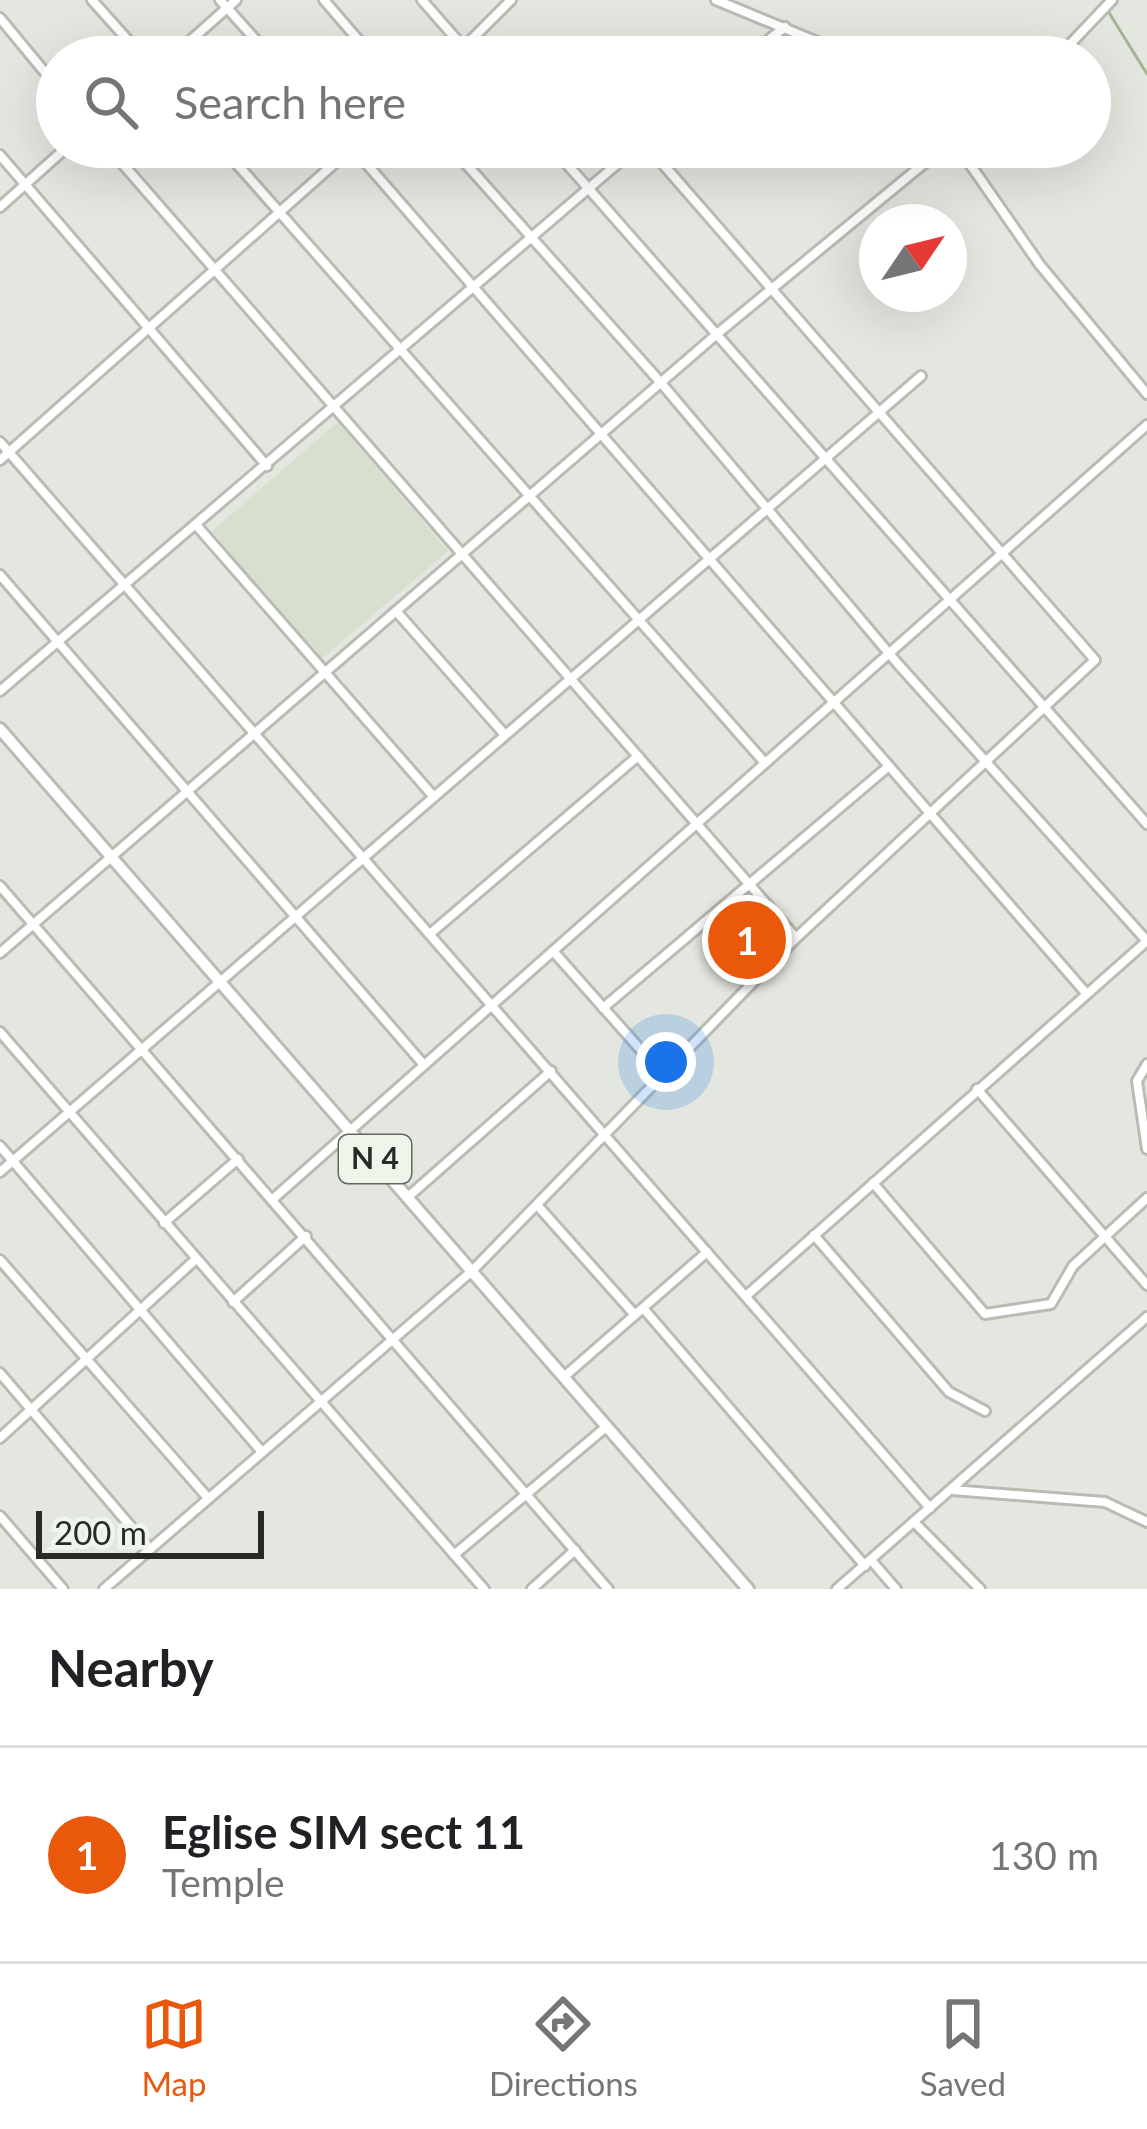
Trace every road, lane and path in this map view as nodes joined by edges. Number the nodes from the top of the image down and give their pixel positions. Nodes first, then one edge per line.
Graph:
1 (92, 0) edge
2 (236, 0) edge
3 (324, 0) edge
4 (422, 0) edge
5 (511, 0) edge
6 (716, 0) edge
7 (1112, 0) edge
8 (224, 4) edge
9 (0, 18) edge
10 (786, 26) junction
11 (124, 36) edge
12 (193, 36) edge
13 (252, 36) edge
14 (355, 36) edge
15 (454, 36) edge
16 (476, 36) edge
17 (773, 36) edge
18 (808, 36) edge
19 (1078, 36) edge
20 (36, 62) edge
21 (0, 155) edge
22 (43, 168) edge
23 (126, 168) edge
24 (240, 168) edge
25 (328, 168) edge
26 (370, 168) edge
27 (469, 168) edge
28 (570, 168) edge
29 (611, 168) edge
30 (666, 168) edge
31 (919, 168) edge
32 (973, 168) edge
33 (25, 183) junction
34 (587, 187) junction
35 (0, 206) edge
36 (279, 212) junction
37 (529, 237) junction
38 (214, 270) junction
39 (473, 286) junction
40 (772, 290) junction
41 (149, 328) junction
42 (717, 334) junction
43 (400, 350) junction
44 (922, 376) dead end
45 (662, 384) junction
46 (1147, 394) edge
47 (335, 406) junction
48 (878, 412) junction
49 (1147, 424) edge
50 (601, 434) junction
51 (0, 442) edge
52 (9, 452) junction
53 (826, 458) junction
54 (0, 460) edge
55 (267, 466) junction
56 (529, 496) junction
57 (766, 510) junction
58 (197, 526) junction
59 (462, 554) junction
60 (1000, 554) junction
61 (709, 560) junction
62 (0, 575) edge
63 (128, 586) junction
64 (950, 599) junction
65 (396, 611) junction
66 (636, 622) junction
67 (58, 642) junction
68 (889, 653) junction
69 (323, 674) junction
70 (571, 678) junction
71 (0, 691) edge
72 (834, 702) junction
73 (1043, 706) junction
74 (0, 729) edge
75 (256, 732) junction
76 (505, 735) junction
77 (638, 755) junction
78 (984, 759) junction
79 (765, 763) junction
80 (889, 766) junction
81 (188, 791) junction
82 (434, 796) junction
83 (928, 811) junction
84 (697, 823) junction
85 (1147, 824) edge
86 (365, 856) junction
87 (111, 858) junction
88 (750, 884) junction
89 (0, 886) edge
90 (296, 916) junction
91 (34, 924) junction
92 (431, 933) junction
93 (796, 938) junction
94 (1147, 941) edge
95 (553, 951) junction
96 (0, 953) edge
97 (223, 983) junction
98 (1085, 992) junction
99 (493, 1004) junction
100 (603, 1008) junction
101 (0, 1032) edge
102 (142, 1049) junction
103 (1147, 1064) edge
104 (424, 1065) junction
105 (551, 1071) junction
106 (664, 1076) junction
107 (977, 1089) junction
108 (69, 1112) junction
109 (350, 1130) junction
110 (607, 1136) junction
111 (0, 1146) edge
112 (1147, 1149) edge
113 (238, 1159) junction
114 (12, 1161) junction
115 (0, 1172) edge
116 (873, 1183) junction
117 (408, 1198) junction
118 (1147, 1198) edge
119 (273, 1199) junction
120 (538, 1205) junction
121 (164, 1222) junction
122 (1103, 1234) junction
123 (814, 1235) junction
124 (306, 1236) junction
125 (707, 1252) junction
126 (196, 1259) junction
127 (0, 1260) edge
128 (472, 1271) junction
129 (1147, 1285) edge
130 (746, 1296) junction
131 (233, 1302) junction
132 (141, 1311) junction
133 (639, 1312) junction
134 (1147, 1318) edge
135 (393, 1337) junction
136 (85, 1360) junction
137 (0, 1373) edge
138 (565, 1376) junction
139 (319, 1402) junction
140 (985, 1411) dead end
141 (33, 1412) junction
142 (608, 1426) junction
143 (0, 1438) edge
144 (262, 1452) junction
145 (950, 1490) junction
146 (527, 1494) junction
147 (208, 1498) junction
148 (930, 1508) junction
149 (0, 1516) edge
150 (914, 1522) junction
151 (1147, 1522) edge
152 (150, 1549) junction
153 (575, 1550) junction
154 (454, 1555) junction
155 (868, 1563) junction
156 (63, 1589) edge
157 (104, 1589) edge
158 (484, 1589) edge
159 (532, 1589) edge
160 (608, 1589) edge
161 (748, 1589) edge
162 (837, 1589) edge
163 (896, 1589) edge
164 (980, 1589) edge

1 - 11 street
2 - 8 street
3 - 14 street
4 - 15 street
5 - 16 street
6 - 10 street
7 - 19 street
8 - 12 street
8 - 13 street
9 - 20 street
10 - 17 street
10 - 18 street
21 - 33 street
22 - 33 street
23 - 38 street
24 - 36 street
25 - 36 street
26 - 39 street
27 - 37 street
28 - 34 street
29 - 34 street
30 - 40 street
31 - 40 street
32 - 46 street
33 - 35 street
33 - 41 street
34 - 37 street
34 - 42 street
36 - 38 street
36 - 43 street
37 - 39 street
37 - 45 street
38 - 41 street
38 - 47 street
39 - 43 street
39 - 50 street
40 - 42 street
40 - 48 street
41 - 52 street
41 - 55 street
42 - 45 street
42 - 53 street
43 - 47 street
43 - 56 street
44 - 48 street
45 - 50 street
45 - 57 street
47 - 55 street
47 - 59 street
48 - 53 street
48 - 60 street
49 - 60 street
50 - 56 street
50 - 61 street
51 - 52 street
52 - 54 street
52 - 63 street
53 - 57 street
53 - 64 street
55 - 58 street
56 - 59 street
56 - 66 street
57 - 61 street
57 - 68 street
58 - 63 street
58 - 69 street
59 - 65 street
59 - 70 street
60 - 64 street
60 - 73 street
61 - 66 street
61 - 72 street
62 - 67 street
63 - 67 street
63 - 75 street
64 - 68 street
64 - 73 street
65 - 69 street
65 - 76 street
66 - 70 street
66 - 79 street
67 - 71 street
67 - 81 street
68 - 72 street
68 - 78 street
69 - 75 street
69 - 82 street
70 - 76 street
70 - 77 street
72 - 79 street
72 - 80 street
73 - 78 street
73 - 85 street
74 - 87 highway, N 4
75 - 81 street
75 - 86 street
76 - 82 street
77 - 84 street
77 - 92 street
78 - 83 street
78 - 94 street
79 - 84 street
80 - 83 street
80 - 88 street
81 - 87 street
81 - 90 street
82 - 86 street
83 - 93 street
83 - 98 street
84 - 88 street
84 - 95 street
86 - 90 street
86 - 92 street
87 - 91 street
87 - 97 highway, N 4
88 - 93 street
88 - 100 street
89 - 91 street
90 - 97 street
90 - 104 street
91 - 96 street
91 - 102 street
92 - 99 street
93 - 106 street
94 - 98 street
95 - 99 street
95 - 100 street
97 - 102 street
97 - 109 highway, N 4
98 - 107 street
99 - 104 street
99 - 105 street
100 - 106 street
101 - 108 street
102 - 108 street
102 - 113 street
103 - 112 street
104 - 109 street
105 - 110 street
105 - 117 street
106 - 110 street
107 - 116 street
107 - 122 street
108 - 114 street
108 - 121 street
109 - 117 highway, N 4
109 - 119 street
110 - 120 street
110 - 125 street
111 - 114 street
113 - 119 street
113 - 121 street
114 - 115 street
114 - 132 street
116 - 122 street
116 - 123 street
117 - 128 highway, N 4
118 - 122 street
119 - 124 street
120 - 128 street
120 - 133 street
121 - 126 street
122 - 129 street
123 - 130 street
123 - 140 street
124 - 131 street
124 - 135 street
125 - 130 street
125 - 133 street
126 - 131 street
126 - 132 street
127 - 136 street
128 - 135 street
128 - 138 highway, N 4
130 - 148 street
131 - 139 street
132 - 136 street
132 - 144 street
133 - 138 street
133 - 155 street
134 - 145 street
135 - 139 street
135 - 146 street
136 - 141 street
136 - 147 street
137 - 141 street
138 - 142 highway, N 4
139 - 144 street
139 - 154 street
141 - 143 street
141 - 152 street
142 - 146 street
142 - 161 highway, N 4
144 - 147 street
145 - 148 street
145 - 151 street
146 - 153 street
146 - 154 street
147 - 152 street
148 - 150 street
149 - 156 street
150 - 155 street
150 - 164 street
152 - 157 street
153 - 159 street
153 - 160 street
154 - 158 street
155 - 162 street
155 - 163 street

